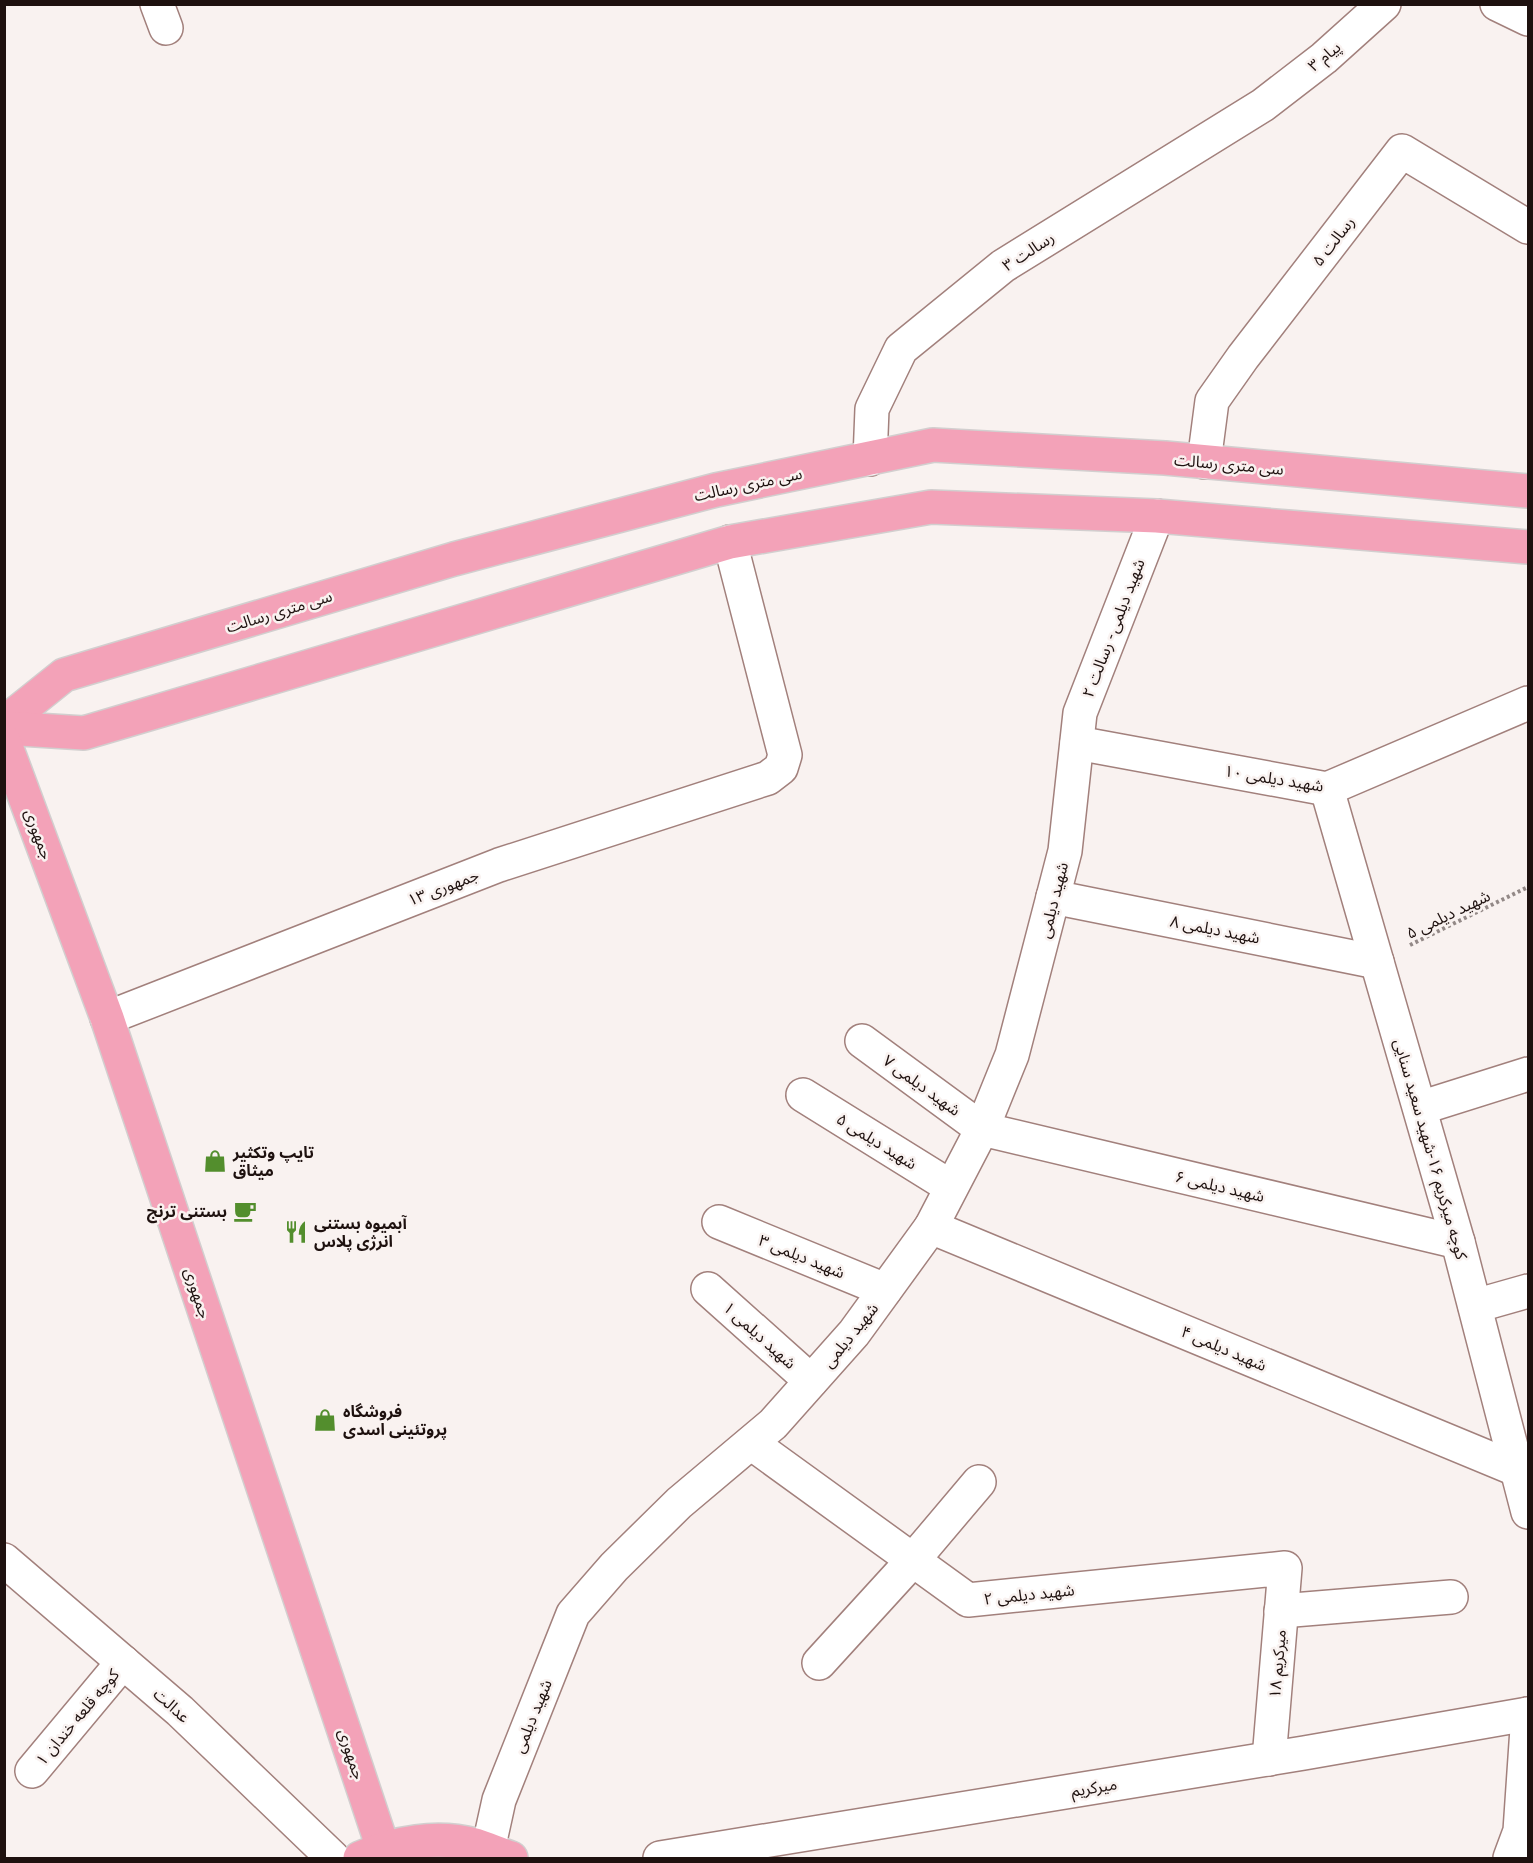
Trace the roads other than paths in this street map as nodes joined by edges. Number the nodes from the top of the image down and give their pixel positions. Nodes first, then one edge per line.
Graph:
1 (1384, 4) edge
2 (1497, 4) edge
3 (1528, 19) edge
4 (1263, 105) joint
5 (1528, 227) edge
6 (870, 459) junction
7 (1204, 462) junction
8 (1528, 491) edge
9 (1156, 516) junction
10 (730, 542) junction
11 (1528, 547) edge
12 (1528, 703) edge
13 (4, 726) edge
14 (4, 741) edge
15 (1077, 743) junction
16 (1328, 789) junction
17 (1053, 897) junction
18 (1377, 962) junction
19 (107, 1018) junction
20 (862, 1041) dead end
21 (1528, 1074) edge
22 (803, 1095) dead end
23 (1420, 1108) junction
24 (982, 1129) junction
25 (951, 1187) junction
26 (719, 1222) dead end
27 (930, 1227) junction
28 (1458, 1242) junction
29 (708, 1289) dead end
30 (885, 1290) junction
31 (1528, 1291) edge
32 (1475, 1306) junction
33 (811, 1382) junction
34 (751, 1443) junction
35 (1518, 1470) junction
36 (979, 1482) dead end
37 (1528, 1512) edge
38 (913, 1560) junction
39 (1285, 1568) joint
40 (9, 1571) edge
41 (1451, 1597) dead end
42 (1281, 1611) junction
43 (123, 1662) junction
44 (819, 1663) dead end
45 (1528, 1714) edge
46 (1269, 1759) junction
47 (32, 1771) dead end
48 (371, 1853) edge
49 (499, 1854) edge
50 (333, 1858) edge
51 (660, 1858) edge
52 (1510, 1858) edge

1 - 4 street, ۳ پیام
2 - 3 street
4 - 6 street, ۳ رسالت
5 - 7 street, ۵ رسالت
6 - 7 main road, سی متری رسالت
6 - 13 main road, سی متری رسالت
7 - 8 main road, سی متری رسالت
9 - 10 main road, سی متری رسالت
9 - 11 main road, سی متری رسالت
9 - 15 street, شهید دیلمی - رسالت ۲
10 - 13 main road, سی متری رسالت
10 - 19 street, ۱۳ جمهوری
12 - 16 street, ۱۰ شهید دیلمی
14 - 19 main road, جمهوری
15 - 16 street, ۱۰ شهید دیلمی
15 - 17 street, شهید دیلمی
16 - 18 street, کوچه میرکریم ۱۶-شهید سعید سنایی
17 - 18 street, ۸ شهید دیلمی
17 - 24 street, شهید دیلمی
18 - 23 street, کوچه میرکریم ۱۶-شهید سعید سنایی
19 - 48 main road, جمهوری
20 - 24 street, ۷ شهید دیلمی
21 - 23 street
22 - 25 street, ۵ شهید دیلمی
23 - 28 street, کوچه میرکریم ۱۶-شهید سعید سنایی
24 - 25 street, شهید دیلمی
24 - 28 street, ۶ شهید دیلمی
25 - 27 street, شهید دیلمی
26 - 30 street, ۳ شهید دیلمی
27 - 30 street, شهید دیلمی
27 - 35 street, ۴ شهید دیلمی
28 - 32 street, کوچه میرکریم ۱۶-شهید سعید سنایی
29 - 33 street, ۱ شهید دیلمی
30 - 33 street, شهید دیلمی
31 - 32 street
32 - 35 street, کوچه میرکریم ۱۶-شهید سعید سنایی
33 - 34 street, شهید دیلمی
34 - 38 street, ۲ شهید دیلمی
34 - 49 street, شهید دیلمی
35 - 37 street, کوچه میرکریم ۱۶-شهید سعید سنایی
36 - 38 street
38 - 39 street, ۲ شهید دیلمی
38 - 44 street
39 - 42 street, ۱۸ میرکریم
40 - 43 street, عدالت
41 - 42 street
42 - 46 street, ۱۸ میرکریم
43 - 47 street, کوچه قلعه خندان ۱
43 - 50 street, عدالت
45 - 46 street, میرکریم
45 - 52 street
46 - 51 street, میرکریم
48 - 49 main road

